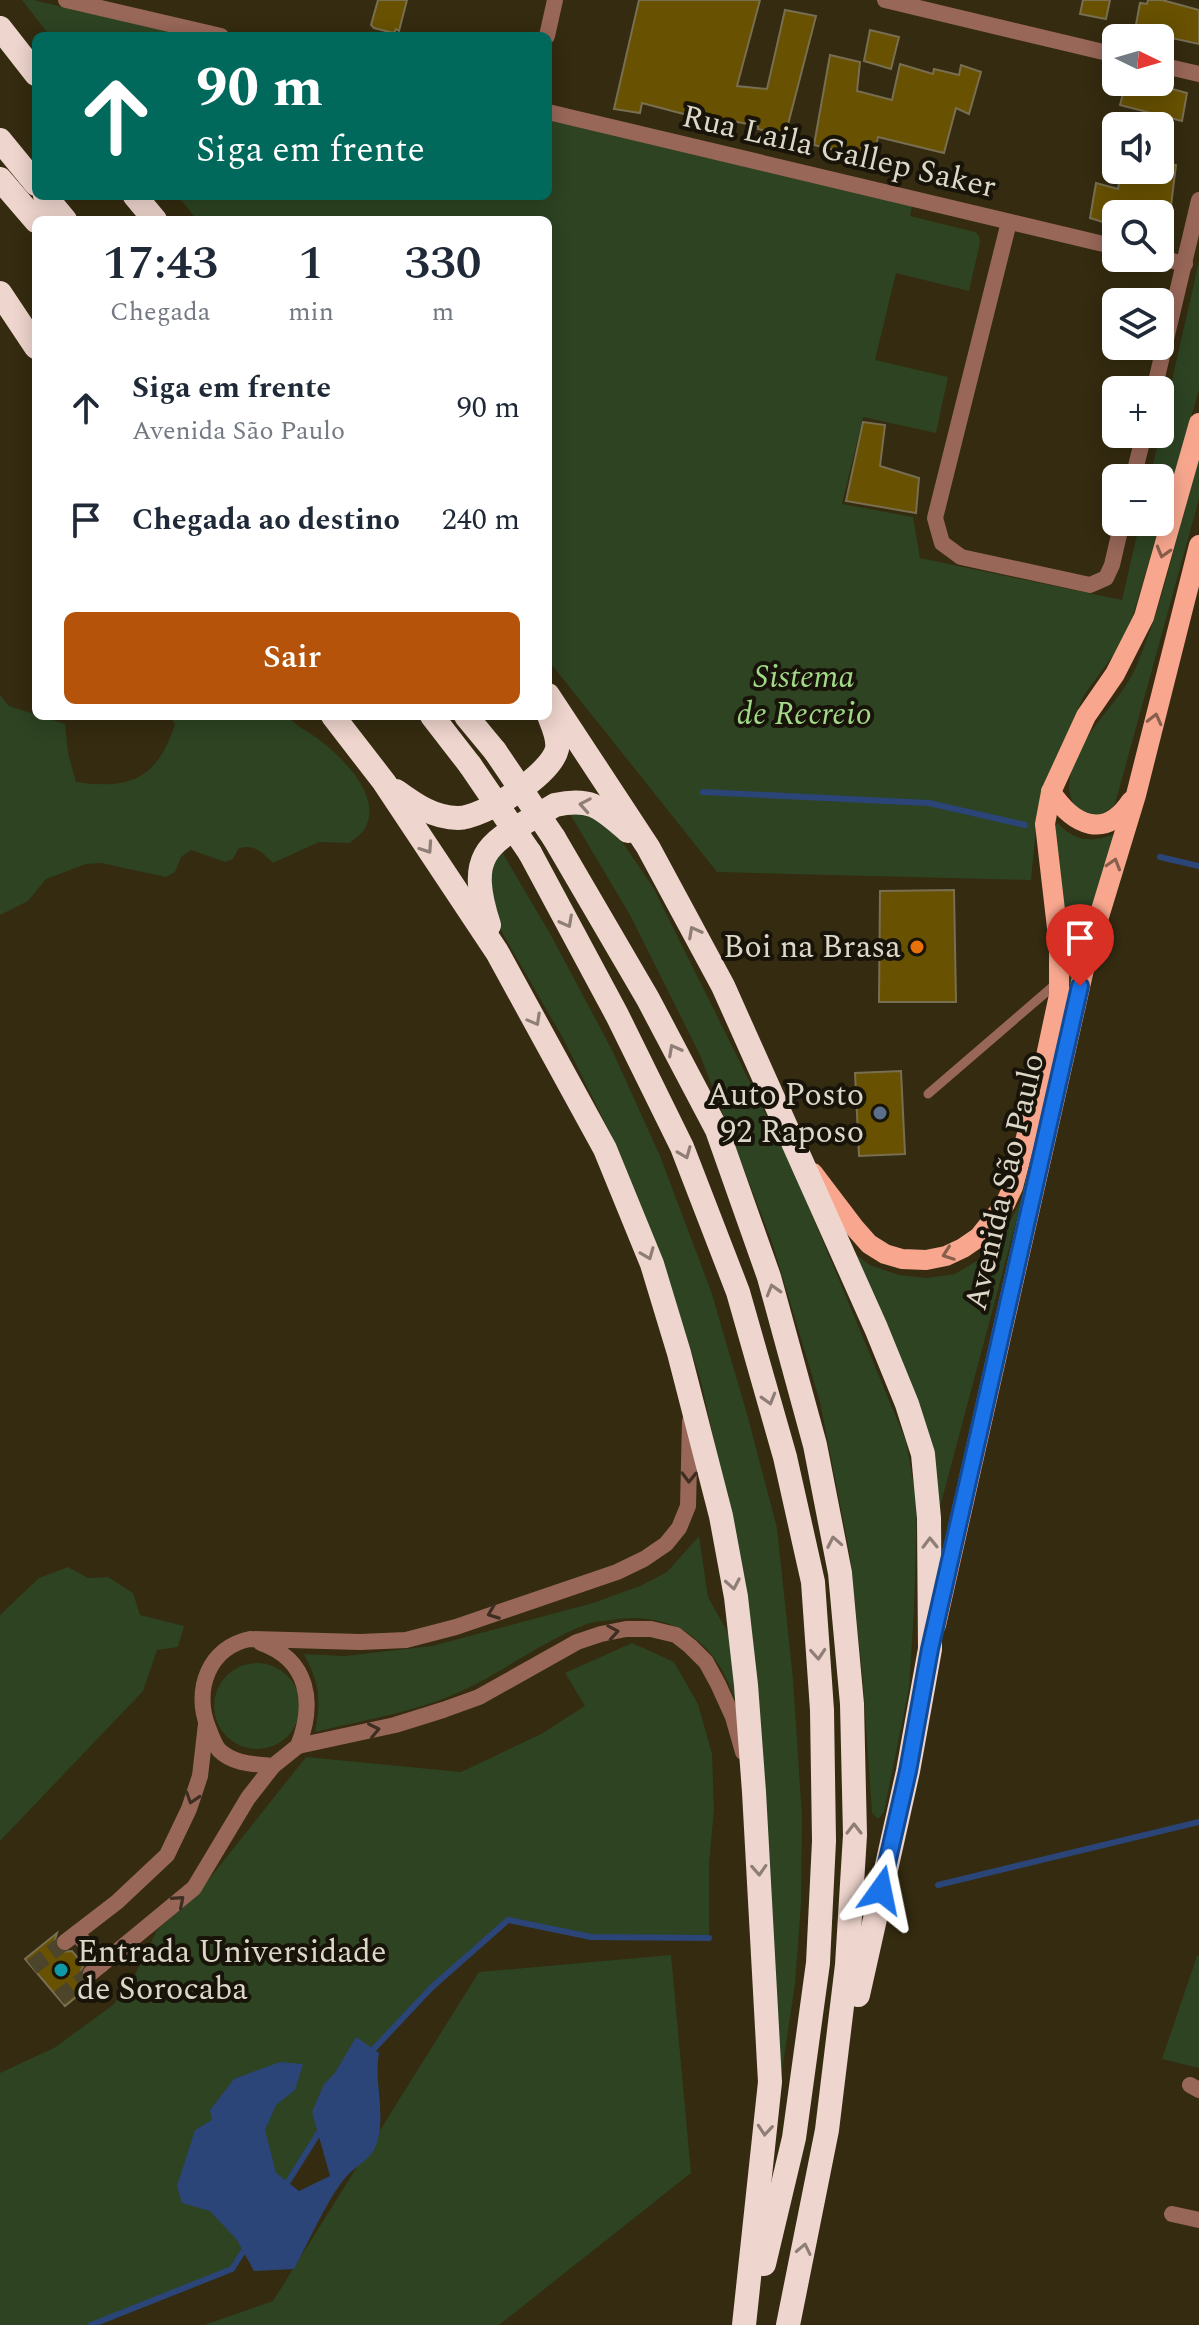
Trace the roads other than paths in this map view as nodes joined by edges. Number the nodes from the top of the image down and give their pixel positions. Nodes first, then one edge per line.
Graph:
1 (66, 0) edge
2 (555, 0) edge
3 (885, 0) edge
4 (0, 28) edge
5 (204, 32) edge
6 (548, 32) edge
7 (0, 45) edge
8 (1102, 52) edge
9 (1174, 68) edge
10 (32, 69) edge
11 (1199, 74) edge
12 (32, 80) edge
13 (552, 113) edge
14 (0, 140) edge
15 (0, 179) edge
16 (32, 179) edge
17 (48, 200) edge
18 (138, 200) edge
19 (1199, 200) edge
20 (32, 216) edge
21 (62, 216) edge
22 (152, 216) edge
23 (1009, 222) junction
24 (1102, 244) edge
25 (1174, 261) edge
26 (1185, 264) junction
27 (0, 293) edge
28 (0, 308) edge
29 (32, 343) edge
30 (32, 344) edge
31 (1157, 376) edge
32 (1199, 423) edge
33 (1119, 536) edge
34 (1199, 545) edge
35 (552, 701) edge
36 (336, 720) edge
37 (435, 720) edge
38 (469, 720) edge
39 (550, 720) edge
40 (384, 782) junction
41 (1051, 792) junction
42 (1136, 795) junction
43 (648, 847) junction
44 (497, 952) junction
45 (1060, 979) junction
46 (928, 1094) dead end
47 (799, 1154) junction
48 (691, 1399) junction
49 (250, 1639) junction
50 (930, 1649) junction
51 (206, 1722) junction
52 (298, 1746) junction
53 (273, 1766) junction
54 (754, 1792) junction
55 (827, 2130) junction
56 (1172, 2214) dead end
57 (1199, 2220) edge
58 (747, 2325) edge
59 (788, 2325) edge

1 - 5 street
2 - 6 street
3 - 8 street
4 - 10 highway
7 - 12 highway
9 - 11 street
13 - 23 street, Rua Laila Gallep Saker
14 - 16 highway
15 - 20 highway
17 - 21 highway
18 - 22 highway
19 - 26 street
23 - 24 street, Rua Laila Gallep Saker
23 - 33 street
25 - 26 street
26 - 31 street
27 - 29 highway
28 - 30 street
32 -> 41 main road, Avenida São Paulo
42 -> 34 main road, Avenida São Paulo
35 - 43 highway
36 - 40 highway
37 -> 58 highway, bridge
55 -> 38 highway, bridge
39 - 40 highway
40 -> 44 highway
41 - 42 main road
41 - 45 main road, Avenida São Paulo
50 -> 42 main road, Avenida São Paulo
43 -> 44 highway
47 -> 43 highway
44 -> 48 highway
45 - 46 lane
45 -> 47 main road, Avenida São Paulo
50 -> 47 highway
48 -> 49 street
48 -> 54 highway
49 - 51 street
49 - 52 street
50 - 55 highway
51 - 53 street
51 -> 53 street
52 - 53 street
52 -> 54 street
54 -> 58 highway
59 -> 55 highway
56 - 57 street

